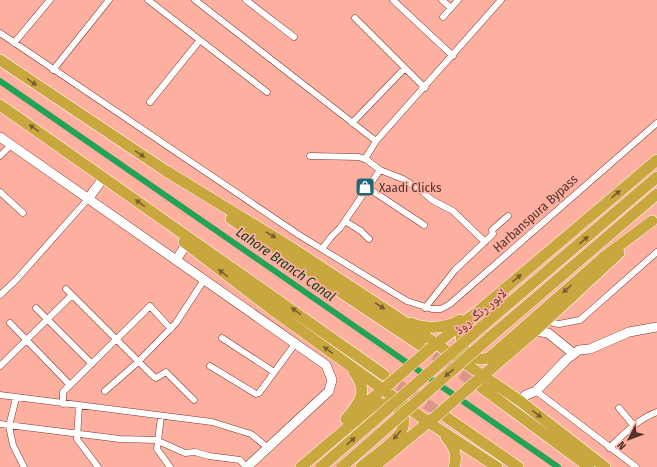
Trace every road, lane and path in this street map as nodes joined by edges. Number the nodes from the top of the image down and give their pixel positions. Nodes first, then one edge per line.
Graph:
1 (50, 0) edge
2 (109, 0) edge
3 (148, 0) edge
4 (195, 0) edge
5 (246, 0) edge
6 (393, 0) edge
7 (442, 0) edge
8 (458, 0) edge
9 (501, 0) edge
10 (451, 8) junction
11 (443, 17) dead end
12 (355, 18) dead end
13 (0, 33) edge
14 (294, 37) dead end
15 (200, 40) junction
16 (14, 43) junction
17 (453, 56) junction
18 (0, 60) edge
19 (405, 68) junction
20 (53, 70) junction
21 (425, 88) junction
22 (267, 92) dead end
23 (150, 102) dead end
24 (0, 105) edge
25 (352, 123) junction
26 (657, 123) edge
27 (0, 137) edge
28 (376, 141) junction
29 (11, 145) junction
30 (0, 156) edge
31 (310, 156) dead end
32 (365, 159) junction
33 (657, 160) edge
34 (380, 170) junction
35 (166, 171) junction
36 (104, 177) junction
37 (657, 177) edge
38 (368, 188) junction
39 (0, 192) edge
40 (657, 194) edge
41 (88, 199) junction
42 (23, 213) dead end
43 (508, 216) dead end
44 (655, 219) edge
45 (345, 221) junction
46 (424, 225) dead end
47 (171, 226) junction
48 (299, 235) junction
49 (369, 239) dead end
50 (485, 242) junction
51 (186, 245) junction
52 (292, 248) junction
53 (322, 250) junction
54 (657, 252) edge
55 (176, 260) junction
56 (204, 280) junction
57 (66, 289) dead end
58 (0, 295) edge
59 (72, 295) junction
60 (36, 308) dead end
61 (424, 308) junction
62 (482, 308) junction
63 (397, 317) junction
64 (48, 319) junction
65 (548, 319) junction
66 (657, 321) edge
67 (10, 323) dead end
68 (657, 327) edge
69 (171, 329) junction
70 (535, 331) junction
71 (222, 338) dead end
72 (115, 339) junction
73 (26, 340) junction
74 (295, 344) junction
75 (420, 345) tunnel mouth
76 (434, 345) junction
77 (584, 348) junction
78 (512, 351) junction
79 (574, 354) junction
80 (138, 362) junction
81 (92, 364) junction
82 (348, 365) junction
83 (0, 366) edge
84 (210, 366) dead end
85 (274, 372) junction
86 (481, 381) junction
87 (385, 383) junction
88 (70, 385) junction
89 (503, 390) junction
90 (105, 391) dead end
91 (536, 391) junction
92 (0, 395) edge
93 (16, 398) junction
94 (194, 400) dead end
95 (520, 401) junction
96 (63, 404) junction
97 (79, 406) junction
98 (619, 408) dead end
99 (657, 412) edge
100 (161, 417) junction
101 (446, 417) tunnel mouth
102 (346, 420) junction
103 (431, 420) junction
104 (0, 424) edge
105 (9, 426) junction
106 (634, 426) junction
107 (77, 433) junction
108 (444, 434) junction
109 (409, 438) junction
110 (156, 440) junction
111 (268, 448) junction
112 (609, 448) junction
113 (388, 456) junction
114 (24, 467) edge
115 (98, 467) edge
116 (170, 467) edge
117 (247, 467) edge
118 (293, 467) edge
119 (301, 467) edge
120 (321, 467) edge
121 (342, 467) edge
122 (361, 467) edge
123 (374, 467) edge
124 (383, 467) edge
125 (454, 467) edge
126 (497, 467) edge
127 (518, 467) edge
128 (589, 467) edge
129 (605, 467) edge
130 (636, 467) edge

1 - 16 street
2 - 20 street
3 - 15 street
4 - 25 street
5 - 14 street
6 - 17 street
7 - 10 street
8 - 10 street
9 - 17 street
10 - 11 street
12 - 19 street
13 - 16 street
15 - 22 street
15 - 23 street
16 - 20 street
17 - 21 street
18 -> 35 highway
19 - 21 street
19 - 25 street
20 - 48 street
21 - 28 street
36 -> 24 highway
25 - 28 street
26 - 61 street, Harbanspura Bypass
27 - 29 street
28 - 32 street
29 - 30 street
29 - 41 street
31 - 32 street
32 - 34 street
62 -> 33 highway
34 - 38 street
34 - 50 street
35 -> 52 highway
35 - 75 highway
36 - 41 street
47 -> 36 highway
120 -> 37 highway, لاہور رنگ روڈ, bridge
38 - 45 street
38 - 46 street
39 - 42 street
40 -> 121 highway, لاہور رنگ روڈ, bridge
41 - 55 street
41 - 58 street
43 - 50 street
44 -> 62 highway
44 - 65 highway
45 - 49 street
45 - 53 street
47 - 51 highway
87 -> 47 highway
48 - 52 street
48 - 53 street
50 - 61 street
51 - 55 street
82 -> 51 highway
52 -> 63 highway
53 - 61 street
54 - 65 street
55 - 56 street
56 - 69 street
56 - 74 street
57 - 59 street
59 - 64 street
59 - 72 street
60 - 64 street
62 - 63 highway
62 - 76 highway
63 - 76 highway
64 - 73 street
64 - 81 street
65 - 70 highway
66 - 77 street
67 - 73 street
68 - 77 street
69 - 72 street
69 - 80 street
70 - 78 highway
70 - 79 street
71 - 85 street
72 - 80 street
72 - 81 street
73 - 83 street
73 - 88 street
74 - 85 street
74 - 111 street
76 - 86 highway
76 - 87 highway, bridge
77 - 79 street
78 - 86 highway
78 - 89 highway
79 - 91 street
80 - 90 street
80 - 94 street
81 - 88 street
82 - 87 highway
82 - 102 highway
84 - 85 street
86 - 89 highway
86 - 103 highway, bridge
86 - 128 highway
87 - 102 highway
87 - 103 highway
88 - 96 street
89 - 95 highway
91 - 95 street
91 - 112 street
92 - 93 street
93 - 96 street
93 - 105 street
95 -> 129 highway
96 - 97 street
97 - 100 street
97 - 107 street
98 - 106 street
99 - 106 street
100 - 110 street
100 - 111 street
101 - 127 highway
102 - 118 highway
103 - 108 highway
103 - 109 highway
104 - 105 street
105 - 107 street
105 - 114 street
106 - 112 street
107 - 110 street
107 - 115 street
108 - 109 highway
108 - 125 highway
108 - 126 highway
109 - 113 highway
110 - 116 street
110 - 117 street
111 - 117 street
112 - 130 street
113 - 123 highway
113 - 124 highway
119 -> 122 highway

